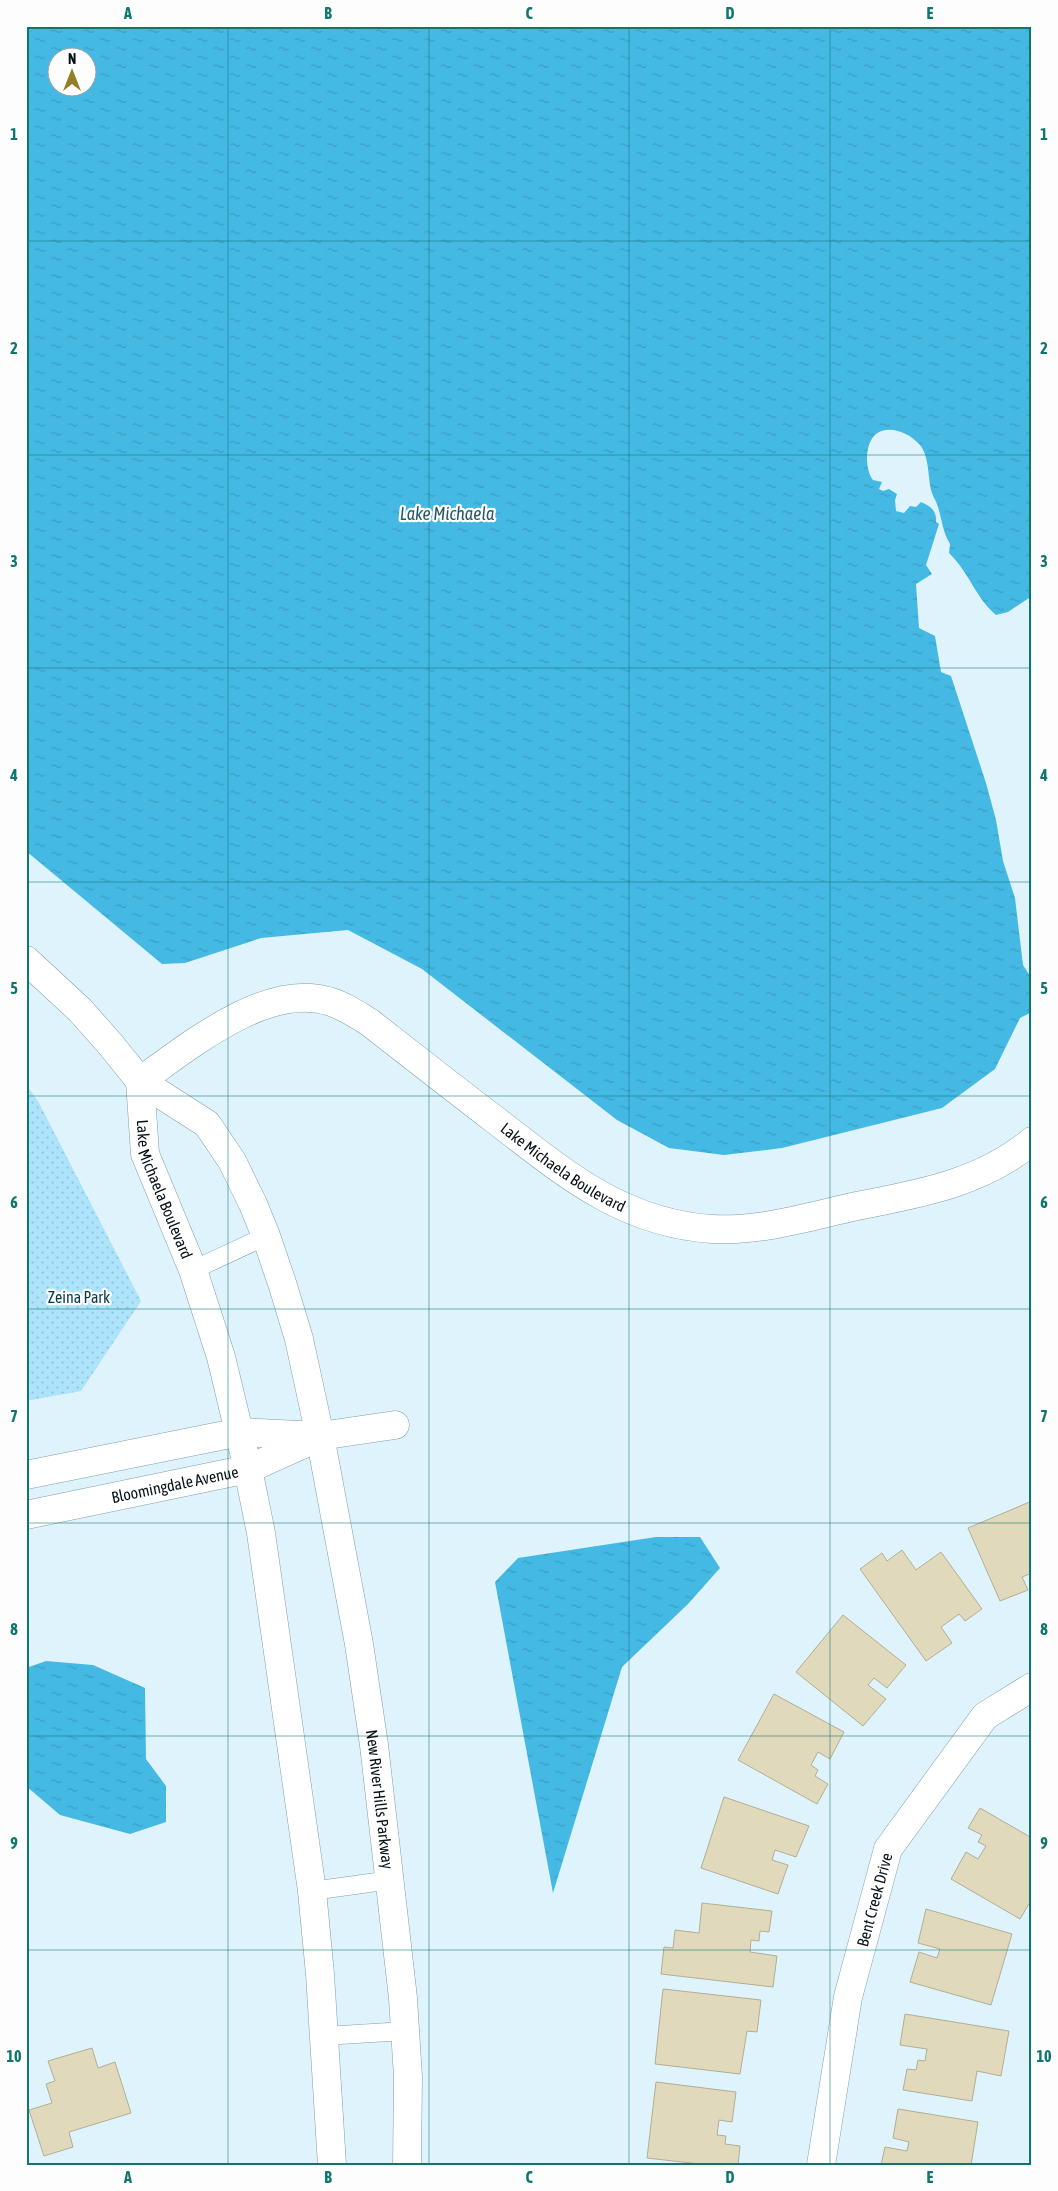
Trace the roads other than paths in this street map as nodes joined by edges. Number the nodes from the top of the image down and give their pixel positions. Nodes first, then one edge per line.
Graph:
1 (26, 960) edge
2 (140, 1081) junction
3 (1032, 1141) edge
4 (266, 1236) junction
5 (193, 1270) junction
6 (395, 1425) dead end
7 (240, 1432) junction
8 (320, 1436) junction
9 (248, 1469) junction
10 (26, 1475) edge
11 (26, 1515) edge
12 (1032, 1687) edge
13 (391, 1880) junction
14 (312, 1891) junction
15 (405, 2031) junction
16 (324, 2036) junction
17 (332, 2165) edge
18 (407, 2165) edge
19 (821, 2165) edge

1 - 2 street, Lake Michaela Boulevard
2 - 3 street, Lake Michaela Boulevard
2 - 4 street, Lake Michaela Boulevard
2 - 5 street, Lake Michaela Boulevard
4 - 5 lane
4 - 8 street, Lake Michaela Boulevard
5 - 7 street, Lake Michaela Boulevard
6 - 8 street, Bloomingdale Avenue
7 - 8 street, Bloomingdale Avenue
7 - 9 street, Lake Michaela Boulevard
7 - 10 street, Bloomingdale Avenue
8 - 9 street, Bloomingdale Avenue
8 - 13 street, New River Hills Parkway
9 - 11 street, Bloomingdale Avenue
9 - 14 street
12 - 19 street, Bent Creek Drive
13 - 14 lane
13 - 15 street, New River Hills Parkway
14 - 16 street
15 - 16 lane
15 - 18 street, New River Hills Parkway
16 - 17 street

